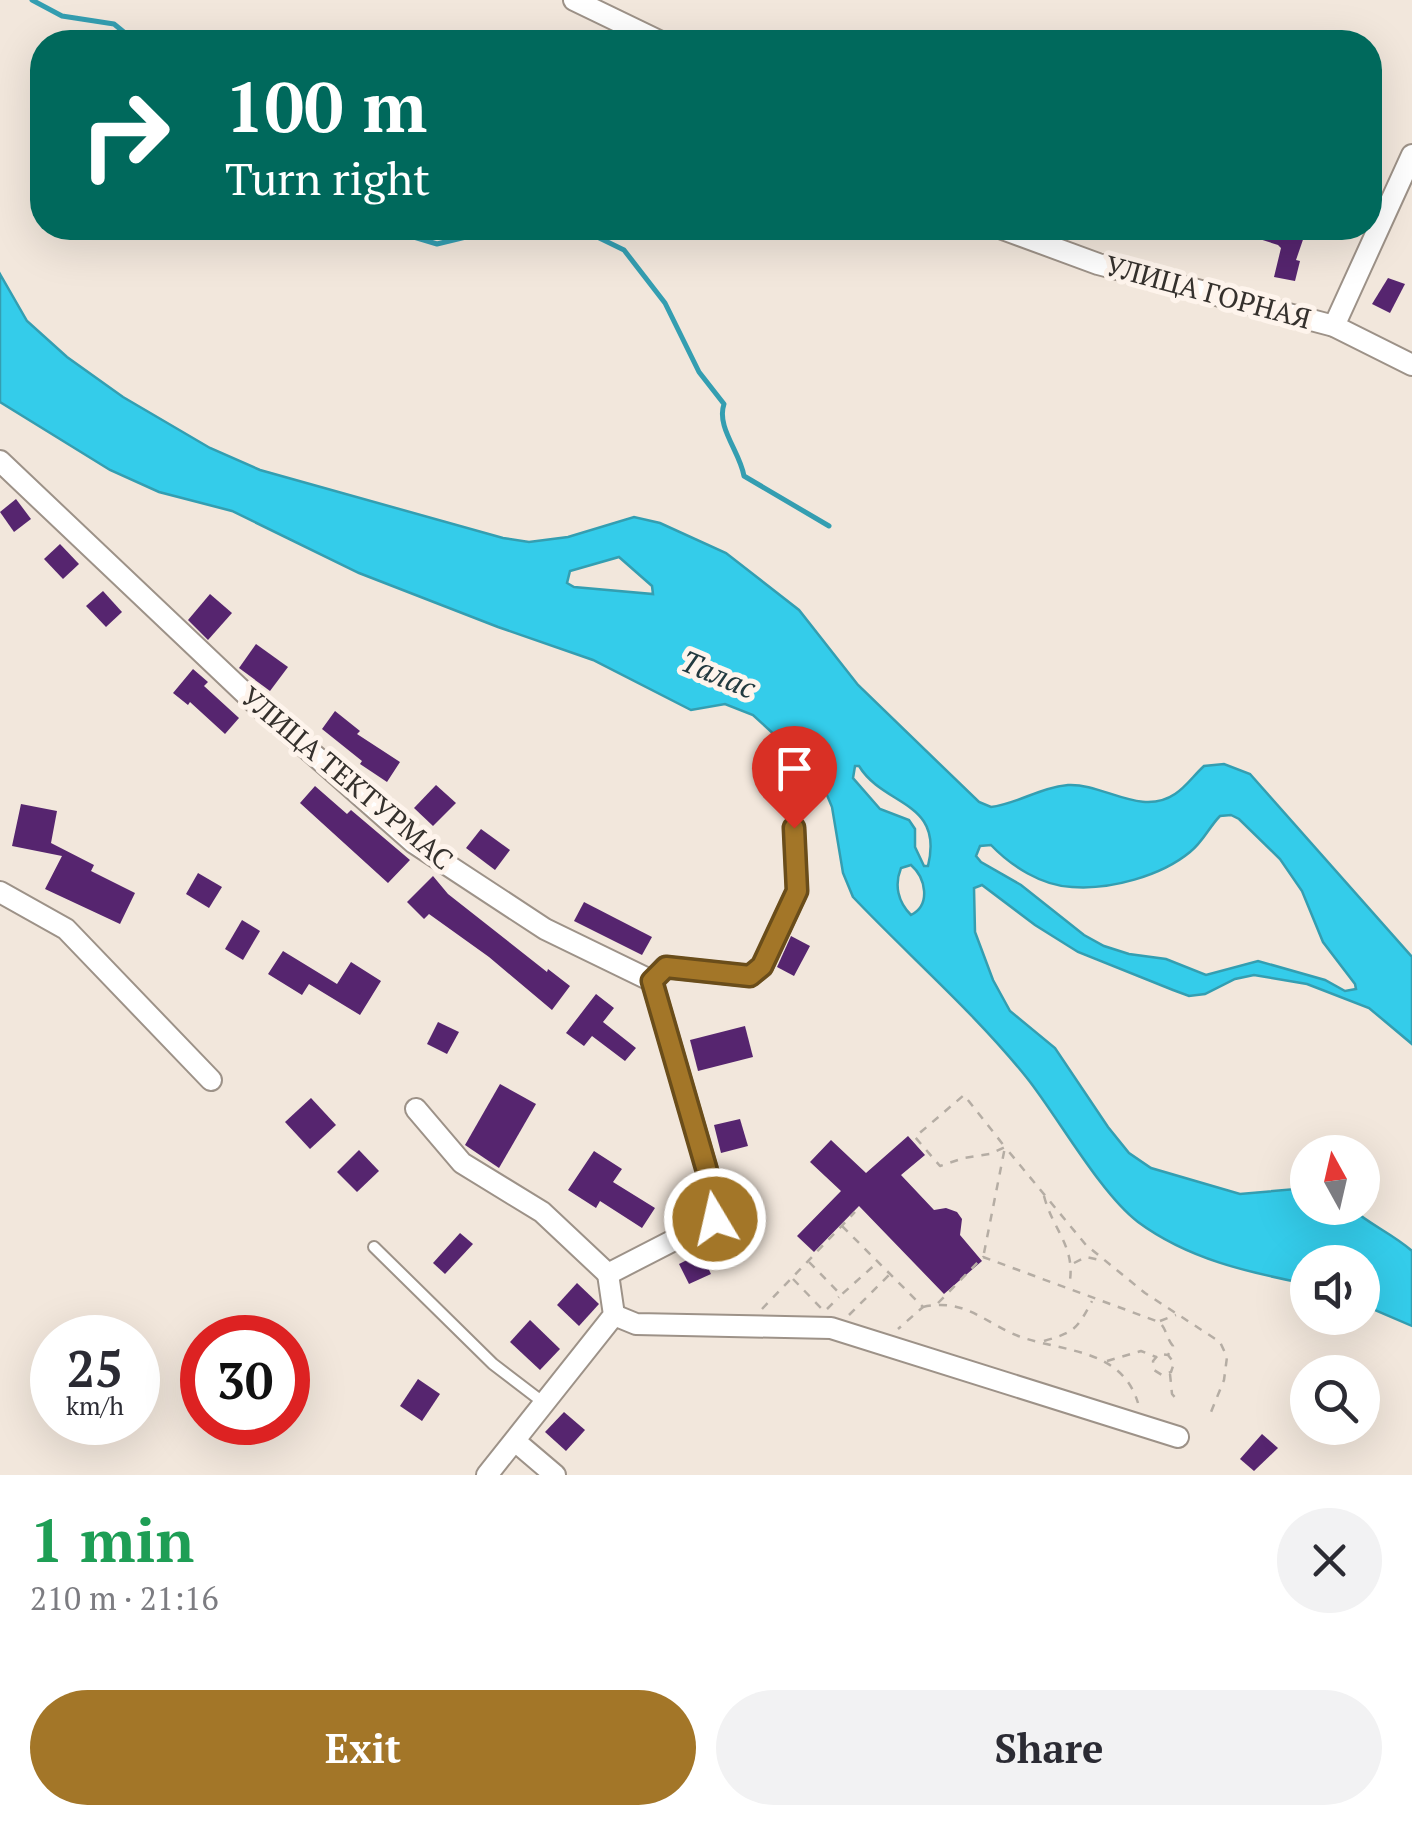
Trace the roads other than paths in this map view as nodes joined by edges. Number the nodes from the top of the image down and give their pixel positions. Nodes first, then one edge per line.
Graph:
1 (574, 0) edge
2 (635, 30) edge
3 (1411, 162) edge
4 (1382, 224) edge
5 (1033, 240) edge
6 (1374, 240) edge
7 (1334, 326) junction
8 (1412, 365) edge
9 (0, 462) edge
10 (794, 828) dead end
11 (0, 892) edge
12 (652, 981) junction
13 (211, 1080) dead end
14 (416, 1109) dead end
15 (374, 1246) dead end
16 (608, 1274) junction
17 (614, 1315) junction
18 (545, 1404) junction
19 (1178, 1437) dead end
20 (516, 1441) junction
21 (487, 1475) edge
22 (555, 1475) edge

1 - 2 street
3 - 4 street
5 - 7 street, УЛИЦА ГОРНАЯ
6 - 7 street
7 - 8 street, УЛИЦА ГОРНАЯ
9 - 12 street, УЛИЦА ТЕКТУРМАС
10 - 12 street
11 - 13 street
12 - 16 street
14 - 16 street
15 - 18 lane
16 - 17 street
17 - 18 street
17 - 19 street
18 - 20 street
20 - 21 street
20 - 22 street

